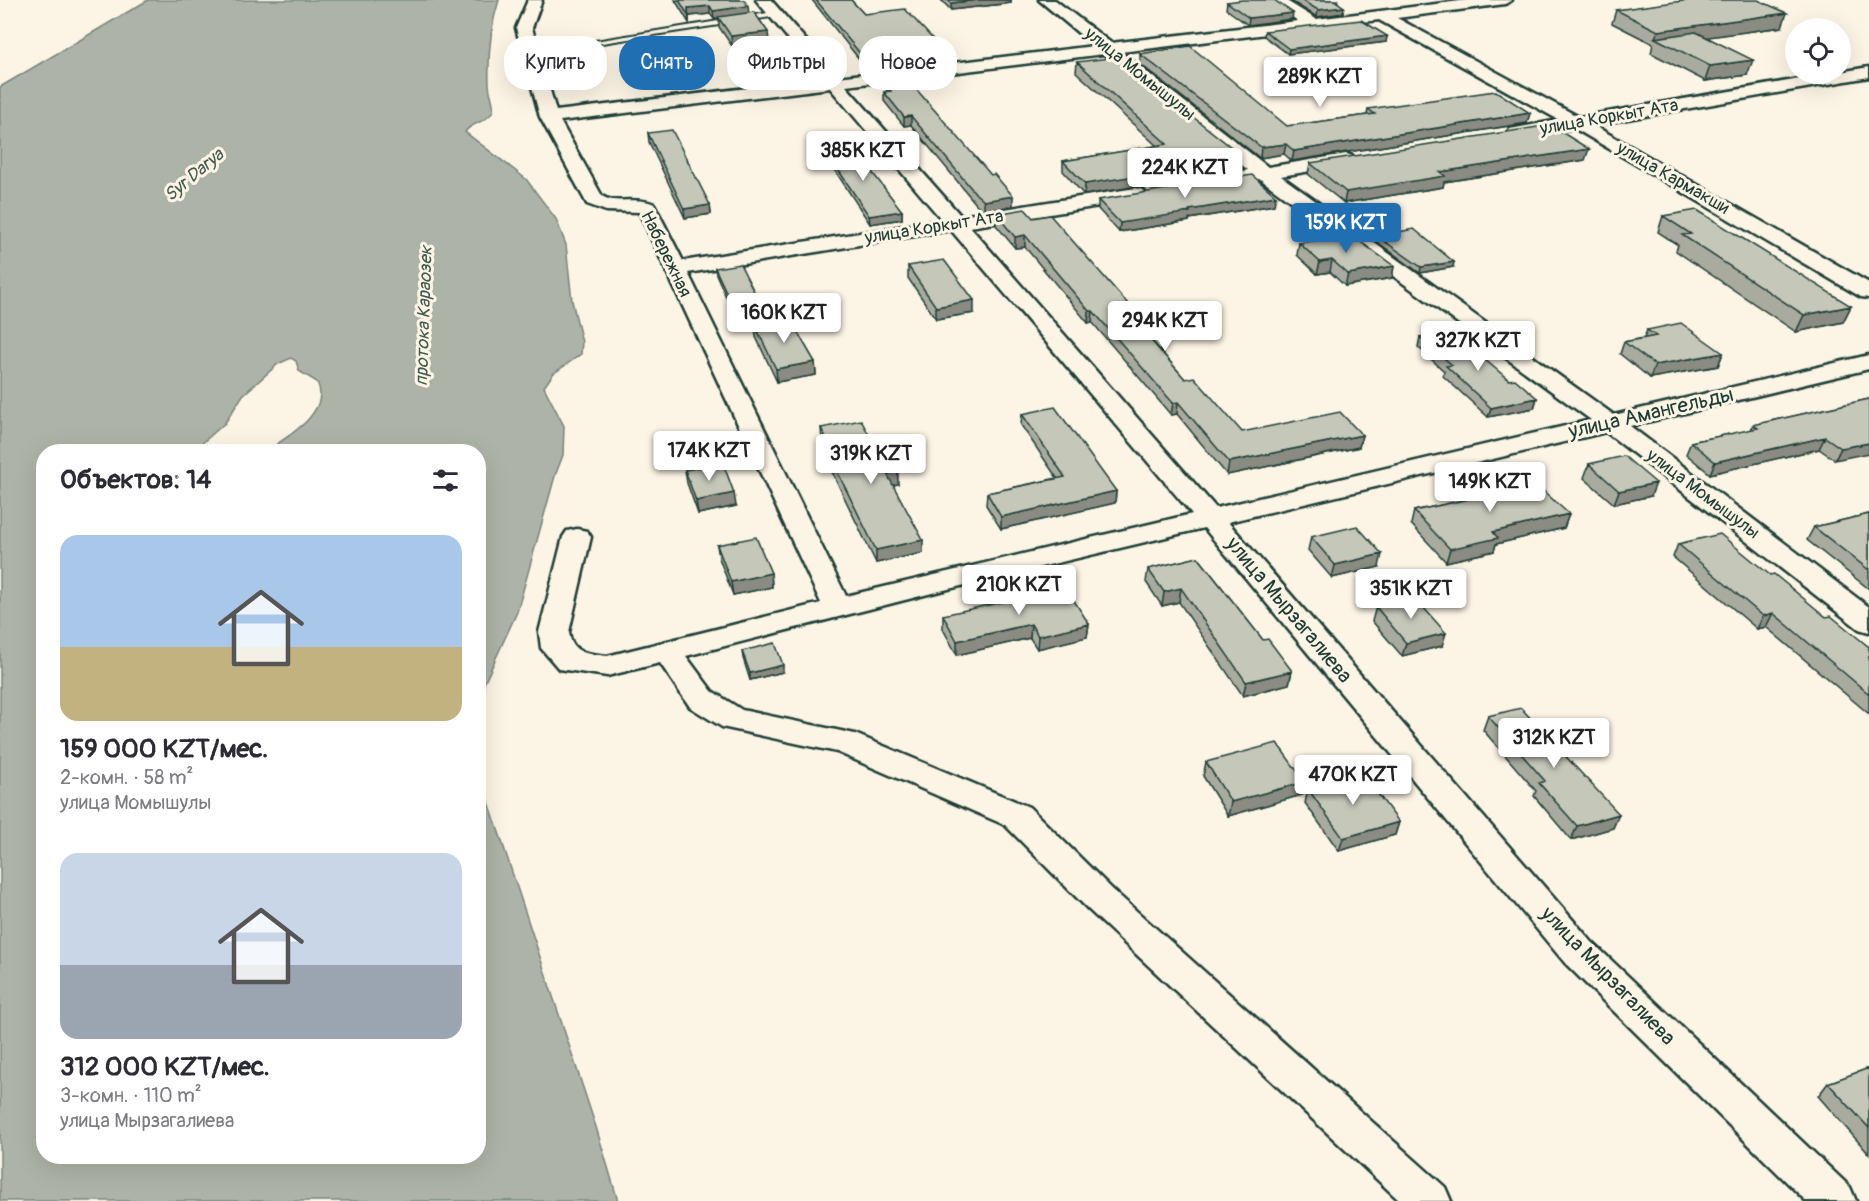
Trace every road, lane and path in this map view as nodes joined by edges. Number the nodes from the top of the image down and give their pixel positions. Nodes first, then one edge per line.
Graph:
1 (535, 0) edge
2 (1046, 0) edge
3 (1275, 0) edge
4 (1497, 0) edge
5 (768, 7) edge
6 (1381, 15) junction
7 (1312, 23) junction
8 (527, 36) edge
9 (793, 36) edge
10 (607, 38) edge
11 (1108, 49) junction
12 (1864, 76) edge
13 (847, 79) edge
14 (542, 90) edge
15 (760, 90) edge
16 (840, 90) edge
17 (549, 117) junction
18 (1577, 123) junction
19 (1496, 136) edge
20 (1368, 157) edge
21 (1264, 173) junction
22 (1195, 184) edge
23 (1149, 192) edge
24 (954, 223) junction
25 (674, 269) junction
26 (1869, 292) edge
27 (1869, 362) edge
28 (1610, 423) junction
29 (1210, 518) junction
30 (578, 537) dead end
31 (837, 607) junction
32 (1869, 622) edge
33 (667, 651) junction
34 (1430, 1201) edge
35 (1835, 1201) edge

1 - 8 street, Набережная
2 - 11 street, улица Момышулы
3 - 7 street
4 - 6 street
5 - 9 street, улица Мырзагалиева
5 - 10 lane
6 - 7 street
6 - 18 street, улица Кармакши
7 - 11 street
11 - 13 street
11 - 21 street, улица Момышулы
12 - 18 street, улица Коркыт Ата
14 - 17 street, Набережная
15 - 17 street
16 - 24 street, улица Мырзагалиева
17 - 25 street, Набережная
18 - 19 street, улица Коркыт Ата
18 - 26 street, улица Кармакши
20 - 21 street
21 - 22 street
21 - 28 street, улица Момышулы
23 - 24 street, улица Коркыт Ата
24 - 25 street, улица Коркыт Ата
24 - 29 street, улица Мырзагалиева
25 - 31 street, Набережная
27 - 28 street, улица Амангельды
28 - 29 street, улица Амангельды
28 - 32 street, улица Момышулы
29 - 31 street, улица Амангельды
29 - 35 street, улица Мырзагалиева
30 - 33 street, улица Амангельды
31 - 33 street, улица Амангельды
33 - 34 street

